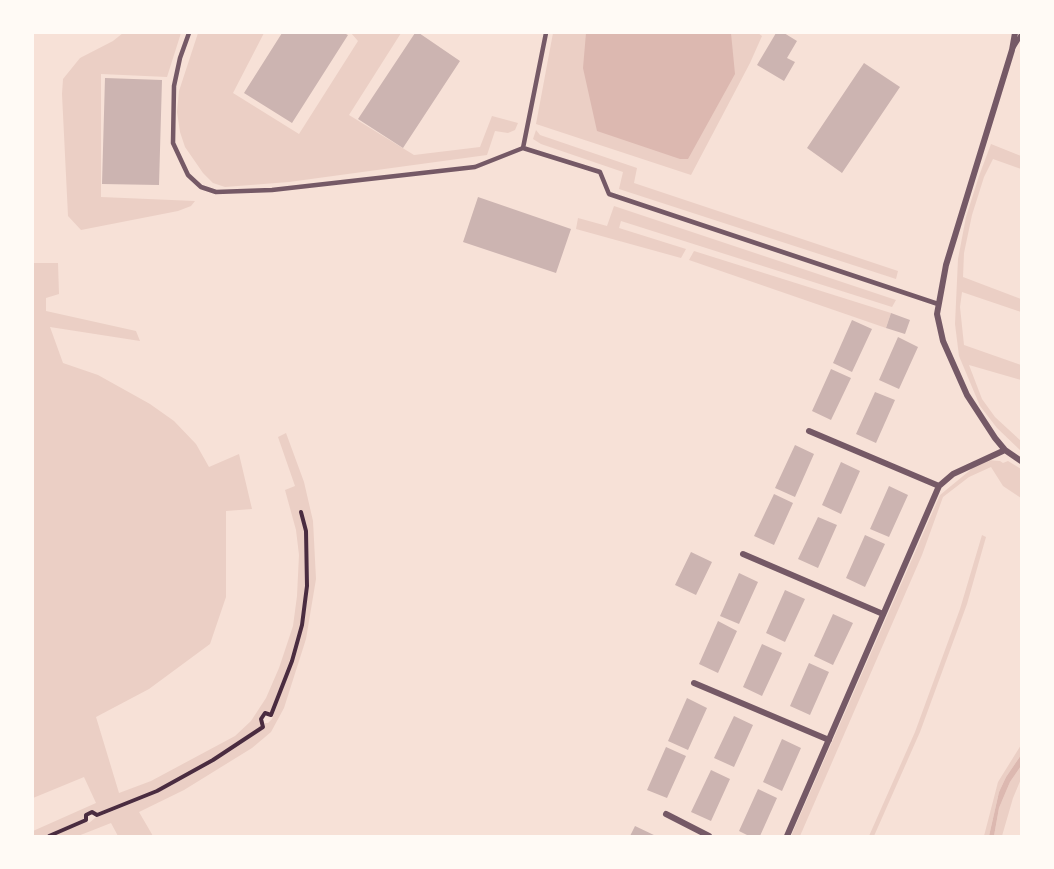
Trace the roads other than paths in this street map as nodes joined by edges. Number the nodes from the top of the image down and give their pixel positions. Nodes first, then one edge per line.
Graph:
1 (189, 33) edge
2 (546, 33) edge
3 (1015, 33) edge
4 (1021, 35) edge
5 (1012, 50) junction
6 (523, 148) junction
7 (938, 304) junction
8 (809, 431) dead end
9 (1005, 450) junction
10 (1021, 461) edge
11 (939, 486) junction
12 (743, 554) dead end
13 (883, 614) junction
14 (694, 683) dead end
15 (829, 740) junction
16 (666, 814) dead end
17 (709, 836) edge
18 (787, 836) edge

1 - 6 lane
2 - 6 lane
3 - 5 street
4 - 5 lane
5 - 7 street
6 - 7 lane
7 - 9 street
8 - 11 street
9 - 10 street
9 - 11 street
11 - 13 street
12 - 13 street
13 - 15 street
14 - 15 street
15 - 18 street
16 - 17 street

